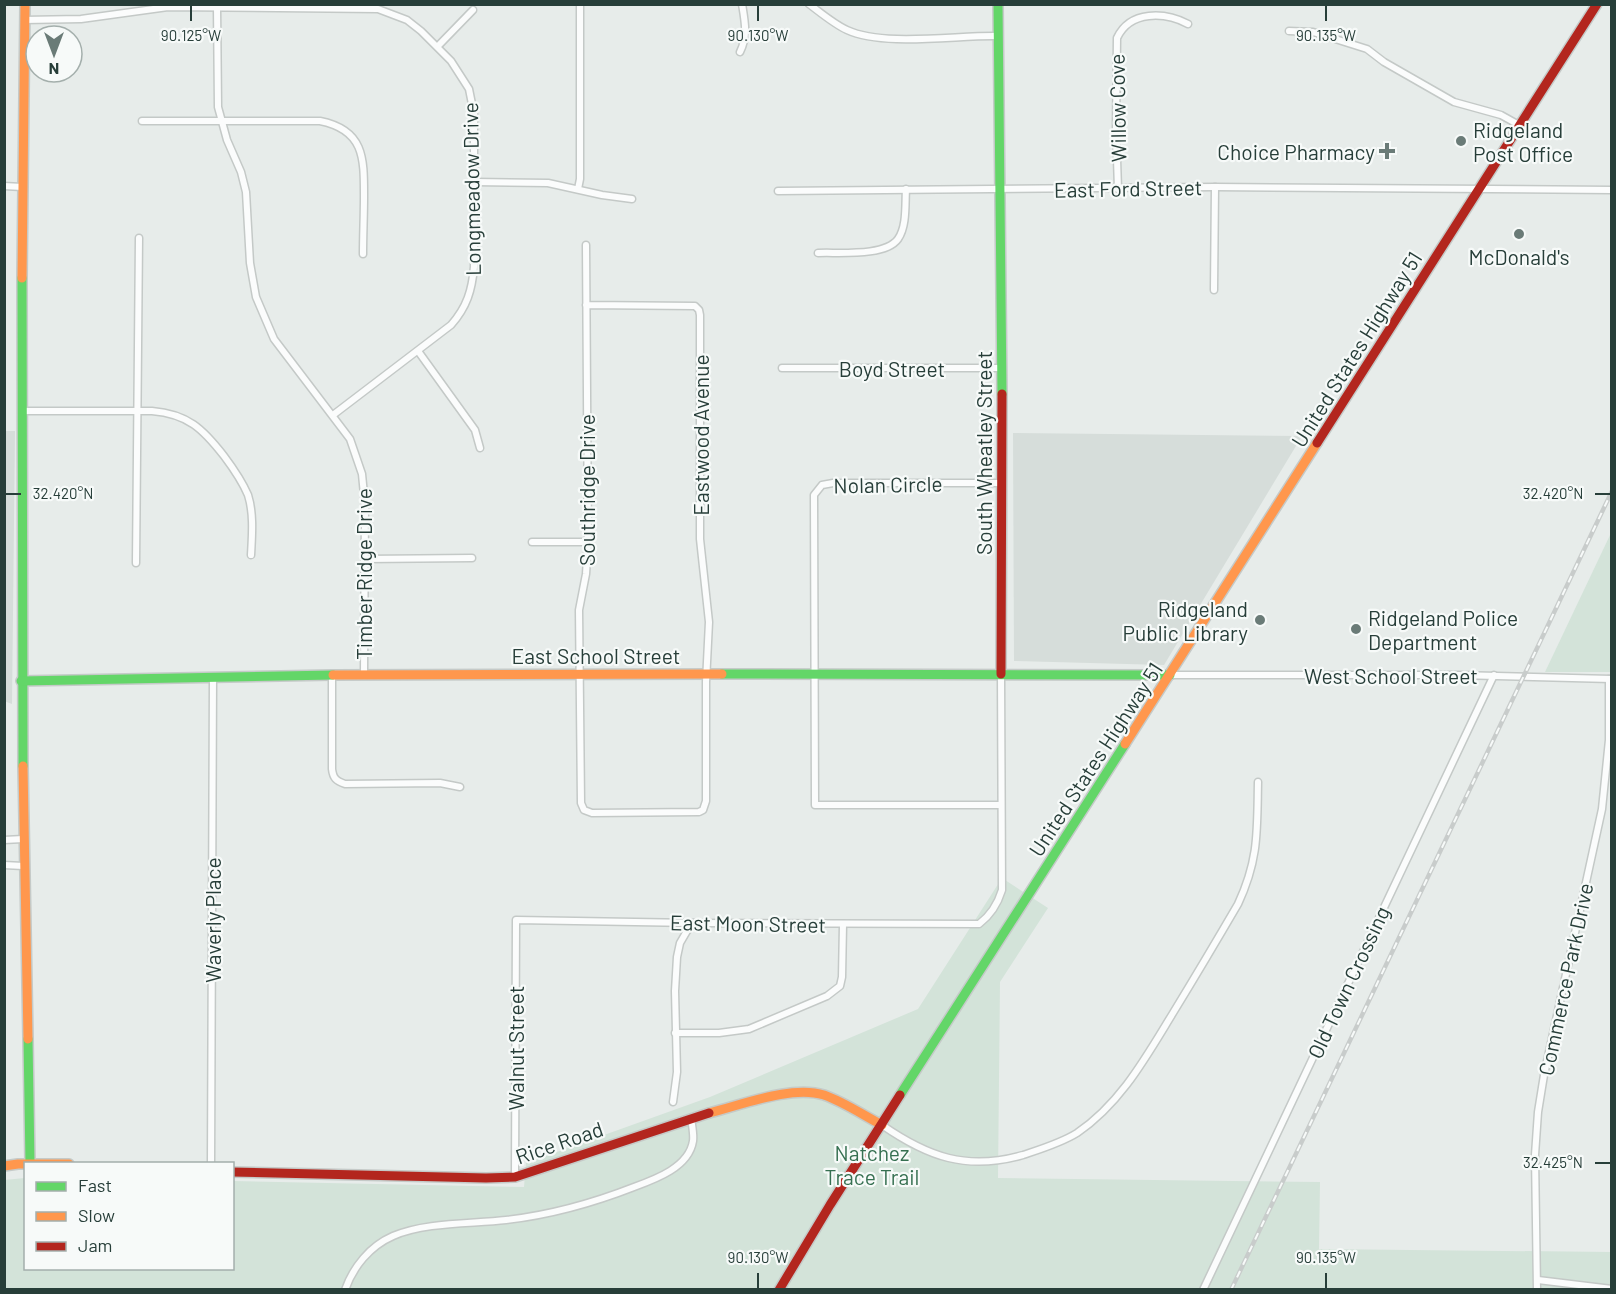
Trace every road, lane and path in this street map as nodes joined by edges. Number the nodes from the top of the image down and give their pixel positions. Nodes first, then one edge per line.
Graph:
1 (25, 4) edge
2 (580, 4) edge
3 (742, 4) edge
4 (809, 4) edge
5 (998, 4) edge
6 (1597, 4) edge
7 (216, 7) junction
8 (473, 9) dead end
9 (24, 20) junction
10 (1188, 24) dead end
11 (1289, 31) dead end
12 (998, 36) junction
13 (438, 46) junction
14 (740, 52) dead end
15 (142, 121) dead end
16 (220, 121) junction
17 (1519, 125) junction
18 (474, 183) junction
19 (4, 186) edge
20 (22, 187) junction
21 (1215, 187) junction
22 (578, 189) junction
23 (906, 189) junction
24 (1118, 189) junction
25 (778, 190) dead end
26 (1000, 190) junction
27 (1478, 190) junction
28 (1611, 190) edge
29 (632, 199) dead end
30 (139, 238) dead end
31 (586, 245) dead end
32 (818, 253) dead end
33 (363, 254) dead end
34 (1214, 290) dead end
35 (586, 305) junction
36 (418, 351) junction
37 (782, 368) dead end
38 (1002, 368) junction
39 (22, 411) junction
40 (139, 411) junction
41 (333, 415) junction
42 (480, 448) dead end
43 (1001, 483) junction
44 (532, 542) dead end
45 (588, 542) junction
46 (251, 555) dead end
47 (472, 558) dead end
48 (365, 559) junction
49 (136, 563) dead end
50 (580, 673) junction
51 (332, 674) junction
52 (364, 674) junction
53 (707, 674) junction
54 (816, 674) junction
55 (1001, 674) junction
56 (1170, 675) junction
57 (1494, 675) junction
58 (213, 677) junction
59 (1610, 679) edge
60 (21, 681) junction
61 (1258, 782) dead end
62 (460, 787) dead end
63 (1001, 805) junction
64 (23, 839) junction
65 (4, 840) edge
66 (4, 865) edge
67 (23, 866) junction
68 (516, 920) joint
69 (694, 923) junction
70 (843, 924) junction
71 (980, 924) joint
72 (675, 1033) junction
73 (673, 1102) dead end
74 (691, 1118) junction
75 (882, 1125) junction
76 (30, 1162) edge
77 (211, 1162) edge
78 (24, 1164) edge
79 (4, 1166) edge
80 (234, 1172) edge
81 (515, 1177) junction
82 (1538, 1280) junction
83 (1611, 1289) edge
84 (345, 1290) edge
85 (779, 1290) edge
86 (1203, 1290) edge
87 (1537, 1290) edge

1 - 9 street
2 - 22 street
3 - 14 street
4 - 12 street
5 - 12 street, South Wheatley Street
6 - 17 street, United States Highway 51
7 - 9 street, Longmeadow Drive
7 - 13 street, Longmeadow Drive
7 - 16 street, Timber Ridge Drive
8 - 13 street
9 - 20 street
10 - 24 street, Willow Cove
11 - 17 street
12 - 26 street, South Wheatley Street
13 - 18 street, Longmeadow Drive
15 - 16 street
16 - 33 street
16 - 41 street, Timber Ridge Drive
17 - 27 street, United States Highway 51
18 - 22 street
18 - 36 street, Longmeadow Drive
19 - 20 street
20 - 39 street
21 - 24 street, East Ford Street
21 - 27 street, East Ford Street
21 - 34 street
22 - 29 street
23 - 25 street, East Ford Street
23 - 26 street, East Ford Street
23 - 32 street
24 - 26 street, East Ford Street
26 - 38 street, South Wheatley Street
27 - 28 street, East Ford Street
27 - 56 street, United States Highway 51
30 - 40 street
31 - 35 street, Southridge Drive
35 - 45 street, Southridge Drive
35 - 53 street, Eastwood Avenue
36 - 41 street, Longmeadow Drive
36 - 42 street
37 - 38 street, Boyd Street
38 - 43 street, South Wheatley Street
39 - 40 street
39 - 60 street
40 - 46 street
40 - 49 street
41 - 48 street, Timber Ridge Drive
43 - 54 street, Nolan Circle
43 - 55 street, South Wheatley Street
44 - 45 street
45 - 50 street, Southridge Drive
47 - 48 street
48 - 52 street, Timber Ridge Drive
50 - 52 street, East School Street
50 - 53 street, East School Street
50 - 53 street, Southridge Drive
51 - 52 street, East School Street
51 - 58 street, East School Street
51 - 62 street
53 - 54 street, East School Street
54 - 55 street, East School Street
54 - 63 street
55 - 56 street, East School Street
55 - 63 street, South Wheatley Street
56 - 57 street, West School Street
56 - 75 street, United States Highway 51
57 - 59 street, West School Street
57 - 86 street, Old Town Crossing
58 - 60 street, East School Street
58 - 77 street, Waverly Place
59 - 82 street, Commerce Park Drive
60 - 64 street
61 - 75 street
63 - 71 street, South Wheatley Street
64 - 65 street
64 - 67 street
66 - 67 street
67 - 76 street
68 - 69 street, East Moon Street
68 - 81 street, Walnut Street
69 - 70 street, East Moon Street
69 - 72 street
70 - 71 street, East Moon Street
70 - 72 street
72 - 73 street
74 - 75 street, Rice Road
74 - 81 street, Rice Road
74 - 84 street
75 - 85 street, United States Highway 51
78 - 79 street
80 - 81 street, Rice Road
82 - 83 street
82 - 87 street, Commerce Park Drive

